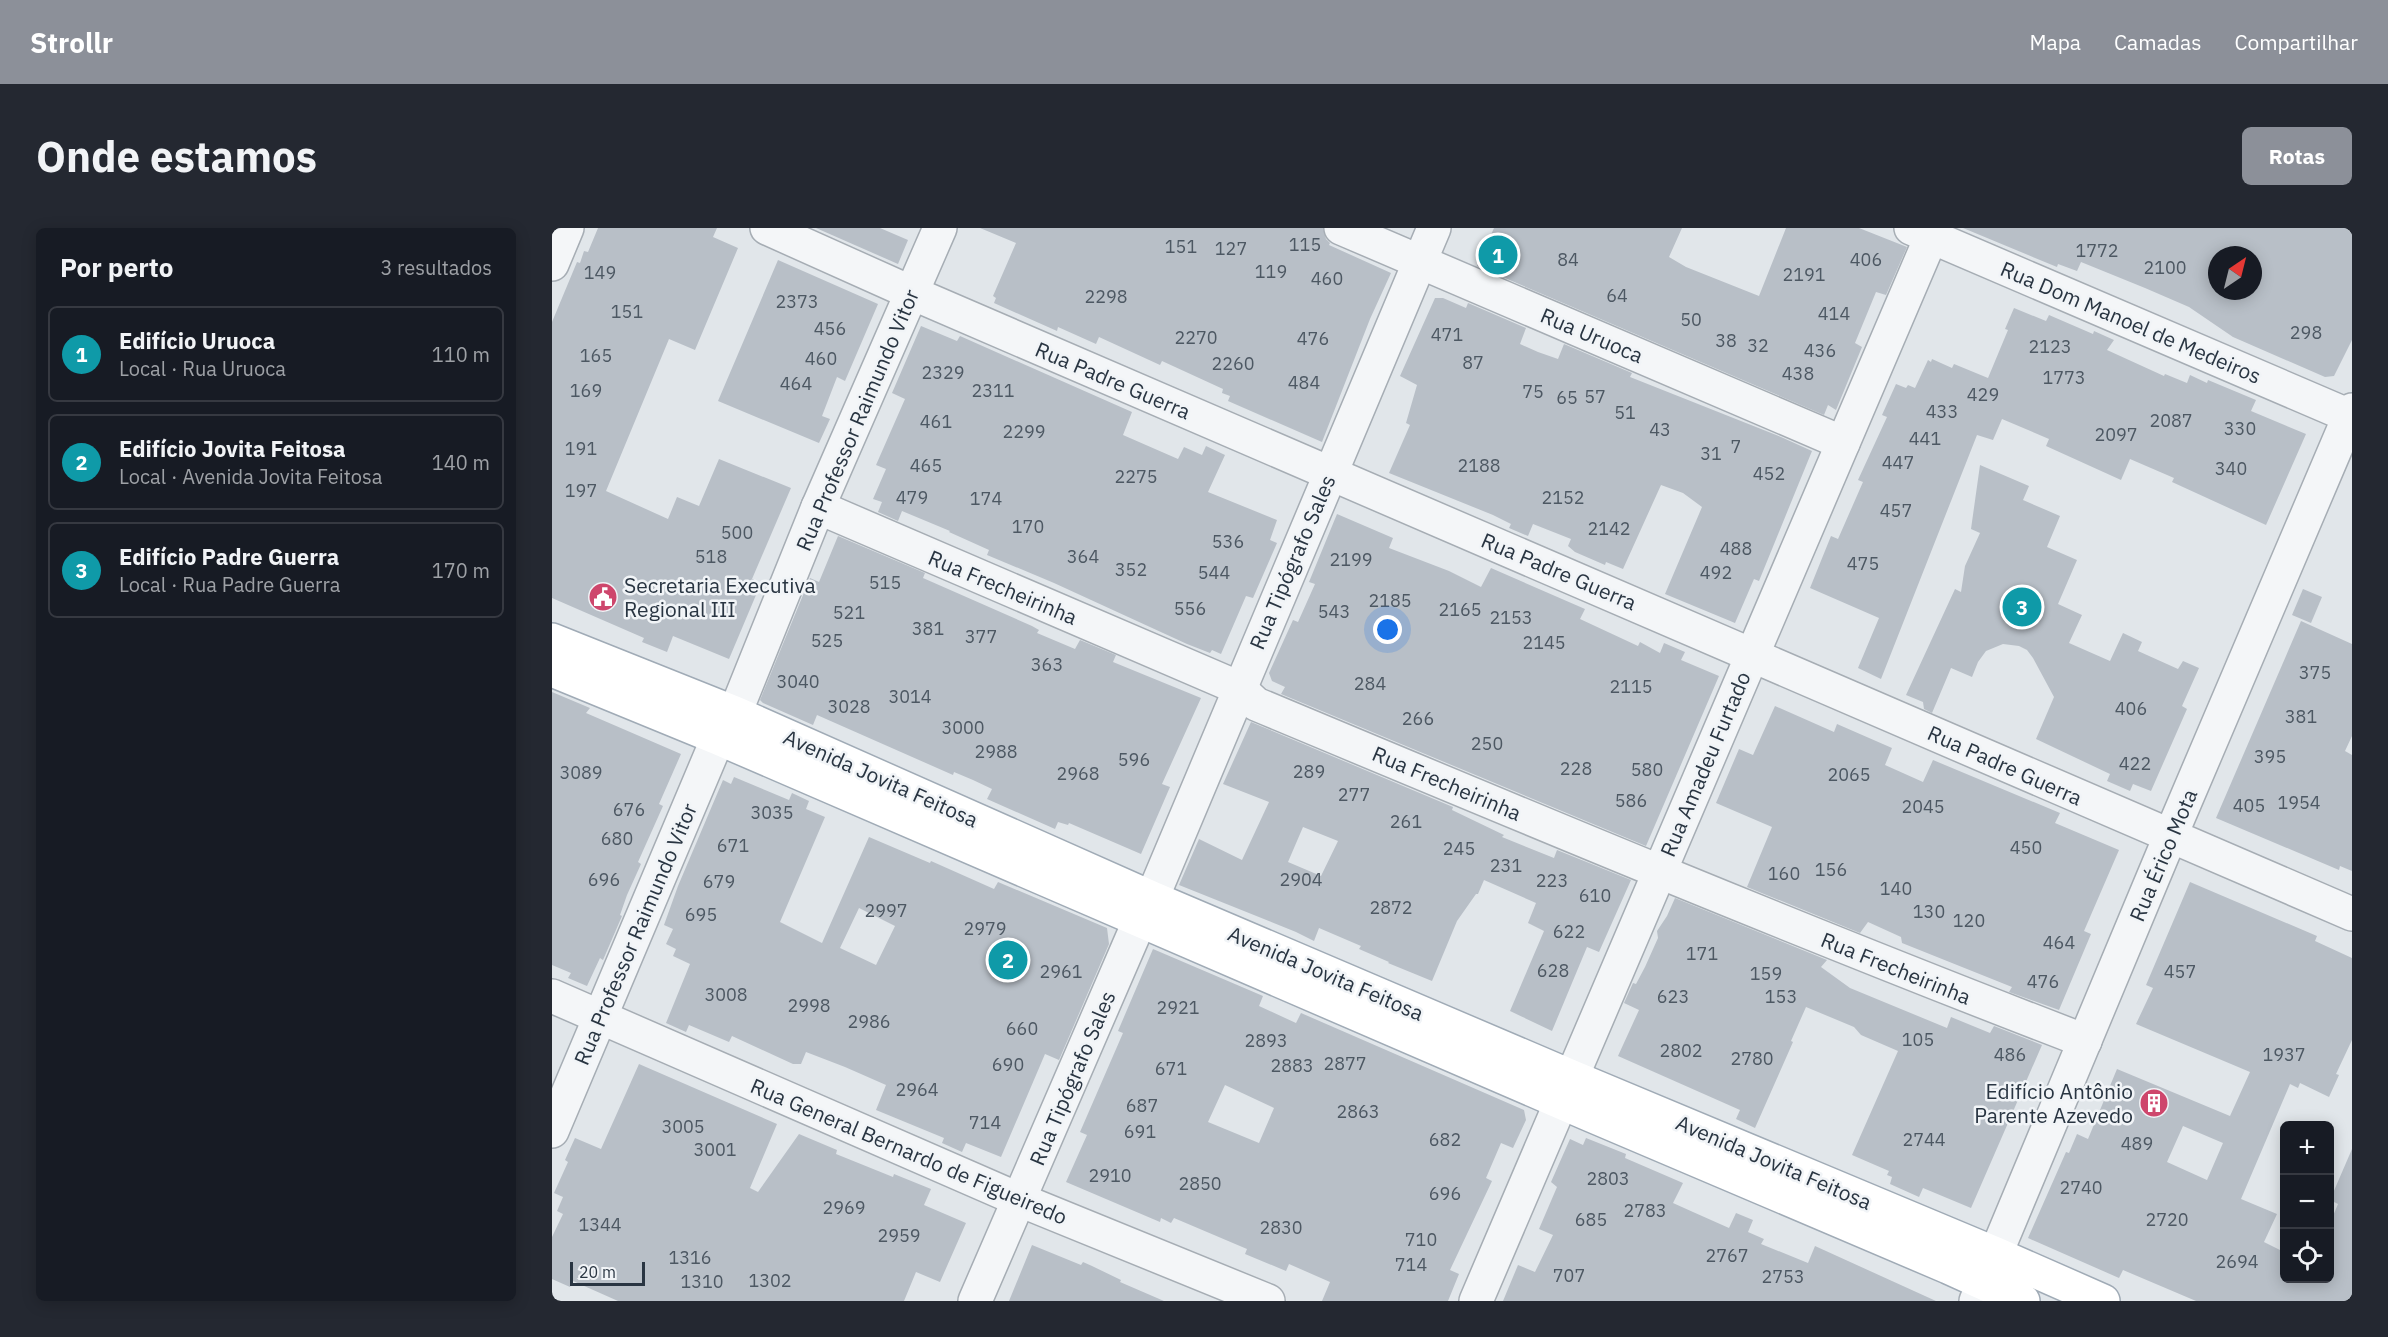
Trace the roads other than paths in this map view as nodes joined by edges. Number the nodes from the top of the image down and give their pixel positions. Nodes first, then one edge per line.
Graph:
1 (567, 228) edge
2 (767, 228) edge
3 (940, 228) edge
4 (1341, 228) edge
5 (1434, 228) edge
6 (1926, 231) edge
7 (1419, 261) junction
8 (552, 264) edge
9 (912, 293) junction
10 (2351, 414) edge
11 (1843, 442) junction
12 (1329, 473) junction
13 (818, 507) junction
14 (552, 640) edge
15 (1752, 653) junction
16 (552, 670) edge
17 (1239, 688) junction
18 (726, 725) junction
19 (2170, 837) junction
20 (1660, 872) junction
21 (1146, 909) junction
22 (2352, 914) edge
23 (552, 996) edge
24 (599, 1017) junction
25 (2085, 1041) junction
26 (1566, 1090) junction
27 (552, 1131) edge
28 (1020, 1200) junction
29 (1996, 1254) junction
30 (1980, 1292) edge
31 (975, 1301) edge
32 (1268, 1301) edge
33 (1476, 1301) edge
34 (2023, 1301) edge
35 (2103, 1301) edge

1 - 8 street
2 - 9 street, Rua Padre Guerra
3 - 9 street, Rua Professor Raimundo Vitor
4 - 7 street, Rua Uruoca
5 - 7 street, Rua Tipógrafo Sales
6 - 10 street, Rua Dom Manoel de Medeiros
6 - 11 street, Rua Amadeu Furtado
7 - 11 street, Rua Uruoca
7 - 12 street, Rua Tipógrafo Sales
9 - 12 street, Rua Padre Guerra
9 - 13 street, Rua Professor Raimundo Vitor
10 - 19 street, Rua Érico Mota
11 - 15 street, Rua Amadeu Furtado
12 - 15 street, Rua Padre Guerra
12 - 17 street, Rua Tipógrafo Sales
13 - 17 street, Rua Frecheirinha
13 - 18 street, Rua Professor Raimundo Vitor
14 - 18 main road, Avenida Jovita Feitosa
15 - 19 street, Rua Padre Guerra
15 - 20 street, Rua Amadeu Furtado
16 - 18 main road, Avenida Jovita Feitosa
17 - 20 street, Rua Frecheirinha
17 - 21 street, Rua Tipógrafo Sales
18 - 21 main road, Avenida Jovita Feitosa
18 - 24 street, Rua Professor Raimundo Vitor
19 - 22 street, Rua Padre Guerra
19 - 25 street, Rua Érico Mota
20 - 25 street, Rua Frecheirinha
20 - 26 street, Rua Amadeu Furtado
21 - 26 main road, Avenida Jovita Feitosa
21 - 28 street, Rua Tipógrafo Sales
23 - 24 street, Rua General Bernardo de Figueiredo
24 - 27 street, Rua Professor Raimundo Vitor
24 - 28 street, Rua General Bernardo de Figueiredo
25 - 29 street, Rua Érico Mota
26 - 29 main road, Avenida Jovita Feitosa
26 - 30 main road, Avenida Jovita Feitosa
26 - 33 street, Rua Amadeu Furtado
28 - 31 street, Rua Tipógrafo Sales
28 - 32 street, Rua General Bernardo de Figueiredo
29 - 30 street, Rua Érico Mota
29 - 35 main road, Avenida Jovita Feitosa
30 - 34 main road, Avenida Jovita Feitosa

